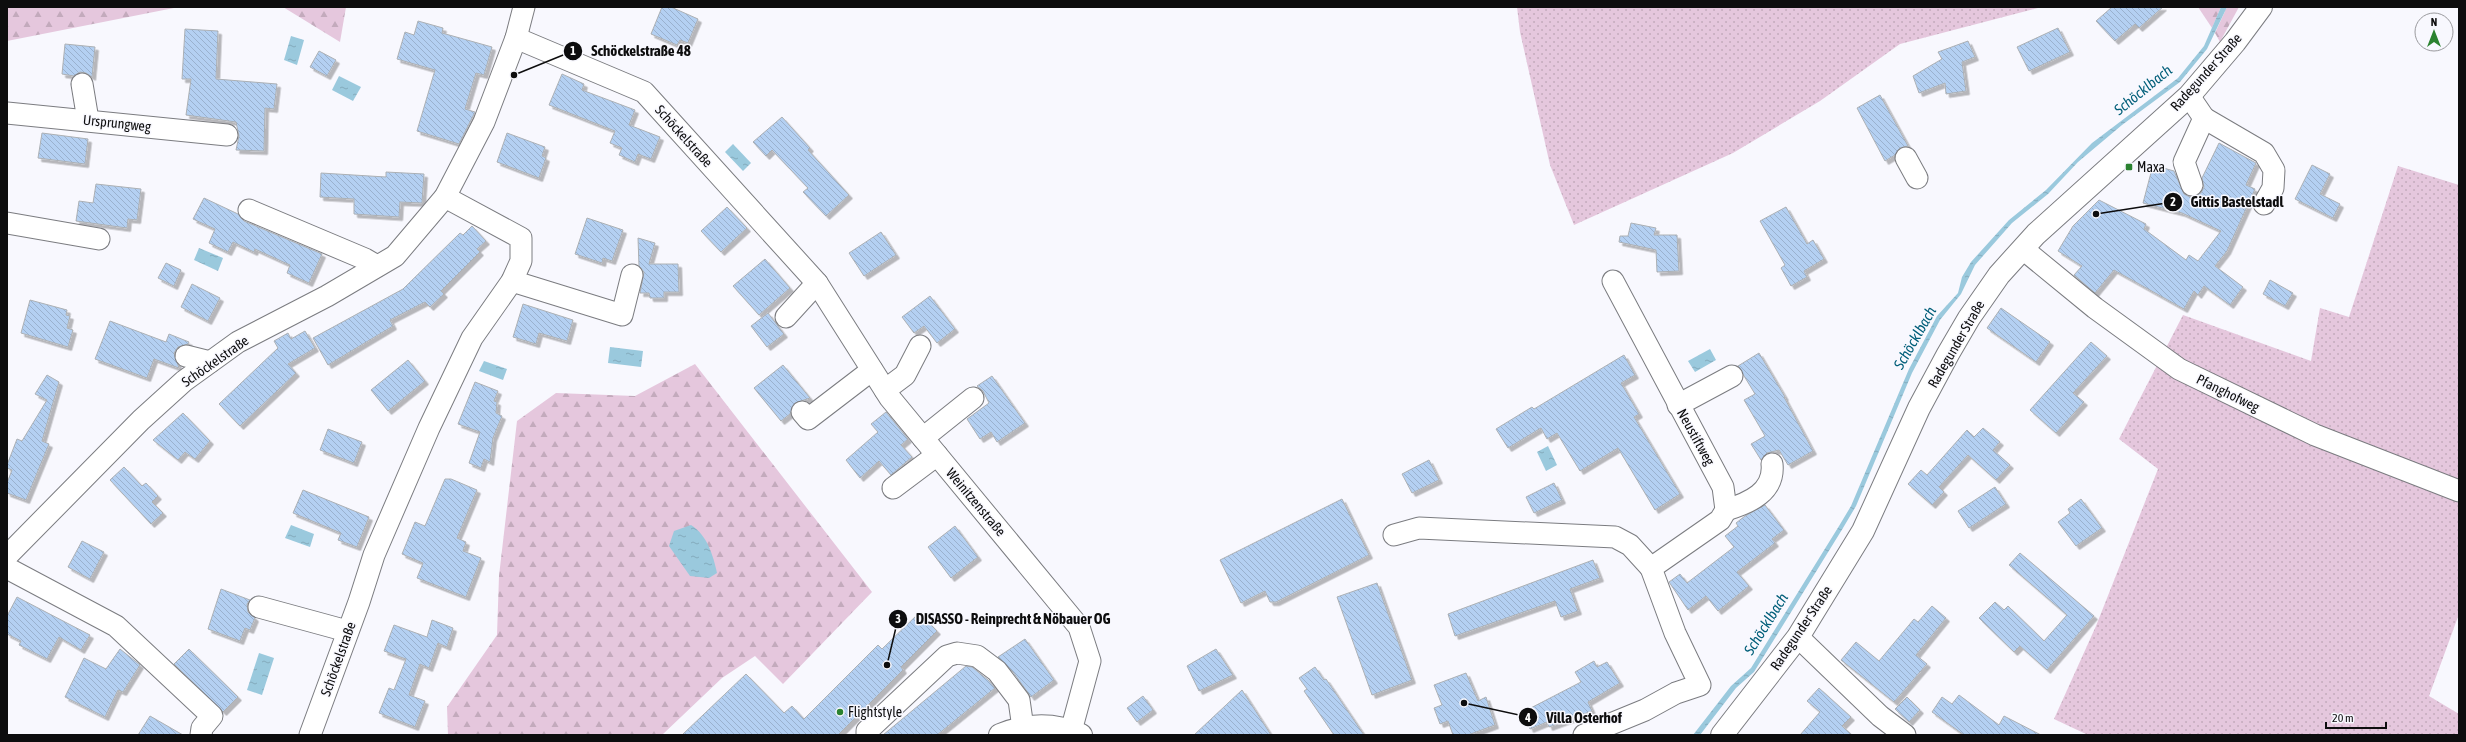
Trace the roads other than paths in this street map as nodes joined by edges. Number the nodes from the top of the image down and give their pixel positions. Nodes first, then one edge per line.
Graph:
1 (524, 7) edge
2 (2261, 7) edge
3 (516, 38) junction
4 (82, 84) dead end
5 (2189, 96) junction
6 (7, 113) edge
7 (2204, 118) junction
8 (88, 120) junction
9 (227, 135) dead end
10 (1906, 158) dead end
11 (1916, 178) dead end
12 (2192, 185) dead end
13 (445, 197) junction
14 (2264, 204) dead end
15 (249, 210) dead end
16 (7, 223) edge
17 (98, 239) dead end
18 (2023, 249) junction
19 (377, 266) junction
20 (632, 275) dead end
21 (512, 281) junction
22 (1612, 281) dead end
23 (817, 283) junction
24 (786, 318) dead end
25 (920, 346) dead end
26 (186, 356) dead end
27 (210, 362) junction
28 (872, 370) junction
29 (1732, 376) dead end
30 (884, 390) junction
31 (973, 398) dead end
32 (1678, 405) junction
33 (802, 412) dead end
34 (923, 438) junction
35 (937, 455) junction
36 (1772, 464) dead end
37 (893, 488) dead end
38 (2459, 491) edge
39 (1726, 510) junction
40 (1394, 535) dead end
41 (7, 556) edge
42 (7, 568) edge
43 (1651, 568) junction
44 (259, 607) dead end
45 (347, 631) junction
46 (1798, 637) junction
47 (1023, 728) junction
48 (1076, 733) edge
49 (202, 735) edge
50 (310, 735) edge
51 (866, 735) edge
52 (1000, 735) edge
53 (1584, 735) edge
54 (1722, 735) edge
55 (1905, 735) edge

1 - 3 street, Schöckelstraße
2 - 5 main road, Radegunder Straße
3 - 13 street, Schöckelstraße
3 - 23 street, Schöckelstraße
4 - 8 street
5 - 7 street
5 - 18 main road, Radegunder Straße
6 - 8 street, Ursprungweg
7 - 12 street
7 - 14 street
8 - 9 street, Ursprungweg
10 - 11 street
13 - 19 street, Schöckelstraße
13 - 21 street, Schöckelstraße
15 - 19 street
16 - 17 street
18 - 38 street, Pfanghofweg
18 - 46 main road, Radegunder Straße
19 - 27 street, Schöckelstraße
20 - 21 street
21 - 45 street, Schöckelstraße
22 - 32 street, Neustiftweg
23 - 24 street
23 - 28 street, Weinitzenstraße
25 - 30 street
26 - 27 street
27 - 41 street, Schöckelstraße
28 - 30 street, Weinitzenstraße
28 - 33 street
29 - 32 street
30 - 34 street, Weinitzenstraße
31 - 34 street
32 - 39 street, Neustiftweg
34 - 35 street, Weinitzenstraße
35 - 37 street
35 - 48 street, Weinitzenstraße
36 - 39 street
39 - 43 street
40 - 43 street
42 - 49 street
43 - 53 street
44 - 45 street
45 - 50 street, Schöckelstraße
46 - 54 main road, Radegunder Straße
46 - 55 street
47 - 48 main road, Weinitzenstraße
47 - 51 street
47 - 52 main road, Weinitzenstraße

